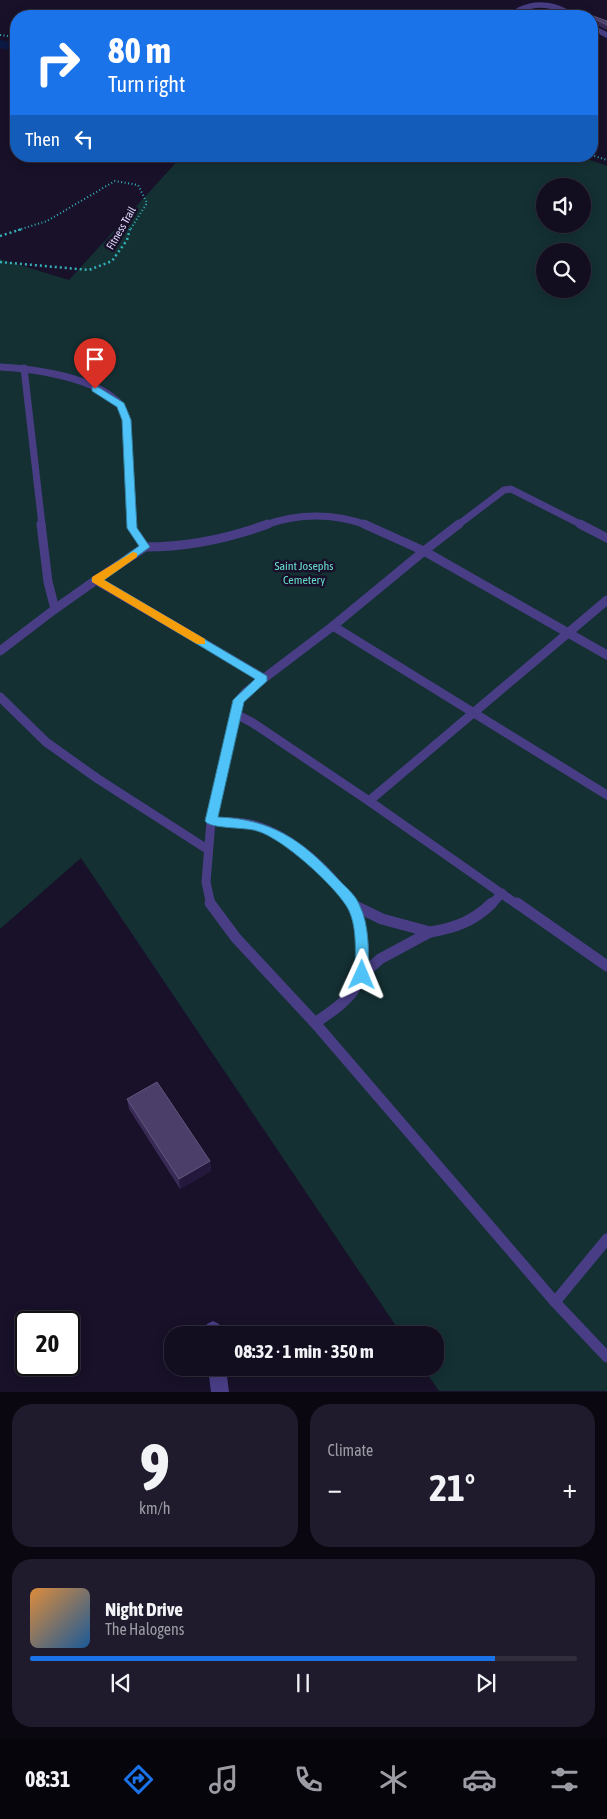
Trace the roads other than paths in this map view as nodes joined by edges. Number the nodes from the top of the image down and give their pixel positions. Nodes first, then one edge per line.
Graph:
1 (519, 10) edge
2 (561, 10) edge
3 (0, 368) edge
4 (24, 368) junction
5 (607, 538) edge
6 (145, 547) junction
7 (424, 551) junction
8 (96, 580) junction
9 (607, 600) edge
10 (56, 609) junction
11 (333, 626) junction
12 (569, 632) junction
13 (0, 651) edge
14 (607, 654) edge
15 (263, 678) junction
16 (0, 697) edge
17 (472, 713) junction
18 (236, 714) junction
19 (607, 795) edge
20 (370, 801) junction
21 (211, 821) junction
22 (207, 849) junction
23 (502, 893) junction
24 (353, 905) junction
25 (430, 932) junction
26 (607, 966) edge
27 (362, 975) junction
28 (315, 1023) junction
29 (607, 1239) edge
30 (555, 1302) junction
31 (607, 1357) edge
32 (218, 1376) edge
33 (220, 1392) edge

1 - 2 lane
3 - 4 lane
4 - 6 lane
4 - 10 lane
5 - 7 lane
6 - 7 lane
6 - 8 lane
7 - 11 lane
7 - 12 lane
8 - 10 lane
8 - 15 lane
9 - 12 lane
10 - 13 lane
11 - 15 lane
11 - 17 lane
12 - 14 lane
12 - 17 lane
15 - 18 lane
16 - 22 lane
17 - 19 lane
17 - 20 lane
18 - 20 lane
18 - 21 lane
20 - 23 lane
21 - 22 lane
21 - 24 lane
22 - 28 lane
23 - 25 lane
23 - 26 lane
24 - 25 lane
24 - 27 lane
25 - 27 lane
27 - 28 lane
28 - 30 lane
29 - 30 lane
30 - 31 lane
32 - 33 street

